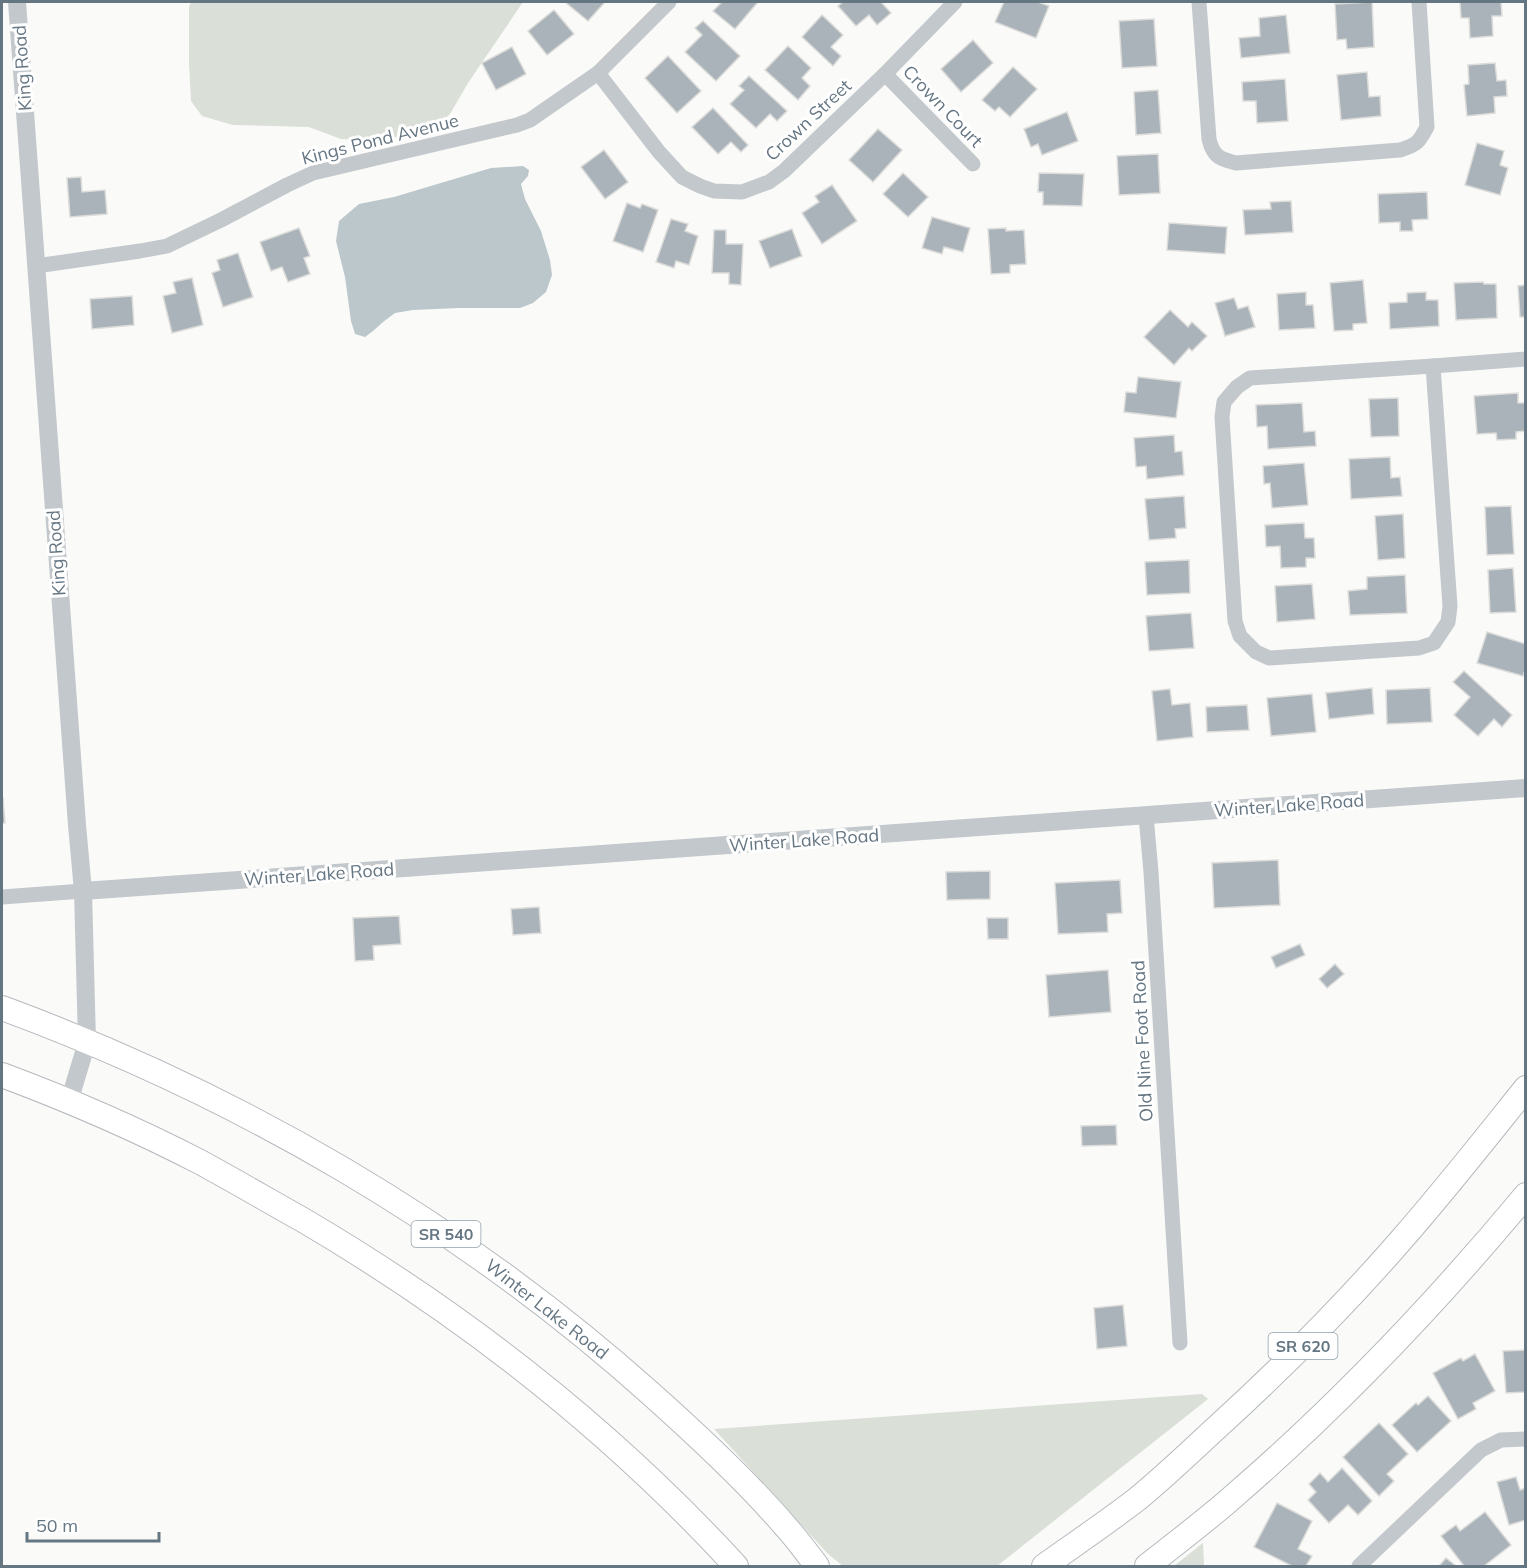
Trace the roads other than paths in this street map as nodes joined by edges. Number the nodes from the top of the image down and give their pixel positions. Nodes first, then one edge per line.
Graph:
1 (17, 2) edge
2 (669, 2) edge
3 (955, 2) edge
4 (1199, 2) edge
5 (1419, 2) edge
6 (598, 73) junction
7 (885, 74) junction
8 (973, 164) dead end
9 (36, 266) junction
10 (1526, 359) edge
11 (1433, 366) junction
12 (1526, 788) edge
13 (1146, 816) junction
14 (83, 891) junction
15 (2, 897) edge
16 (2, 1008) edge
17 (87, 1042) junction
18 (2, 1075) edge
19 (1526, 1088) edge
20 (69, 1102) junction
21 (1526, 1195) edge
22 (1180, 1343) dead end
23 (1526, 1439) edge
24 (736, 1566) edge
25 (817, 1566) edge
26 (1044, 1566) edge
27 (1147, 1566) edge
28 (1359, 1566) edge

1 - 9 street, King Road
2 - 6 street, Kings Pond Avenue
3 - 7 street, Crown Street
4 - 5 street
6 - 7 street, Crown Street
6 - 9 street, Kings Pond Avenue
7 - 8 street, Crown Court
9 - 14 street, King Road
10 - 11 street
11 - 11 street
12 - 13 street, Winter Lake Road
13 - 14 street, Winter Lake Road
13 - 22 street, Old Nine Foot Road
14 - 15 street
14 - 17 street, King Road
16 - 17 main road, Winter Lake Road / SR 540
17 - 20 street, King Road
17 - 25 main road, Winter Lake Road / SR 540
18 - 20 main road
19 - 26 main road, SR 620
20 - 24 main road
21 - 27 main road
23 - 28 street

